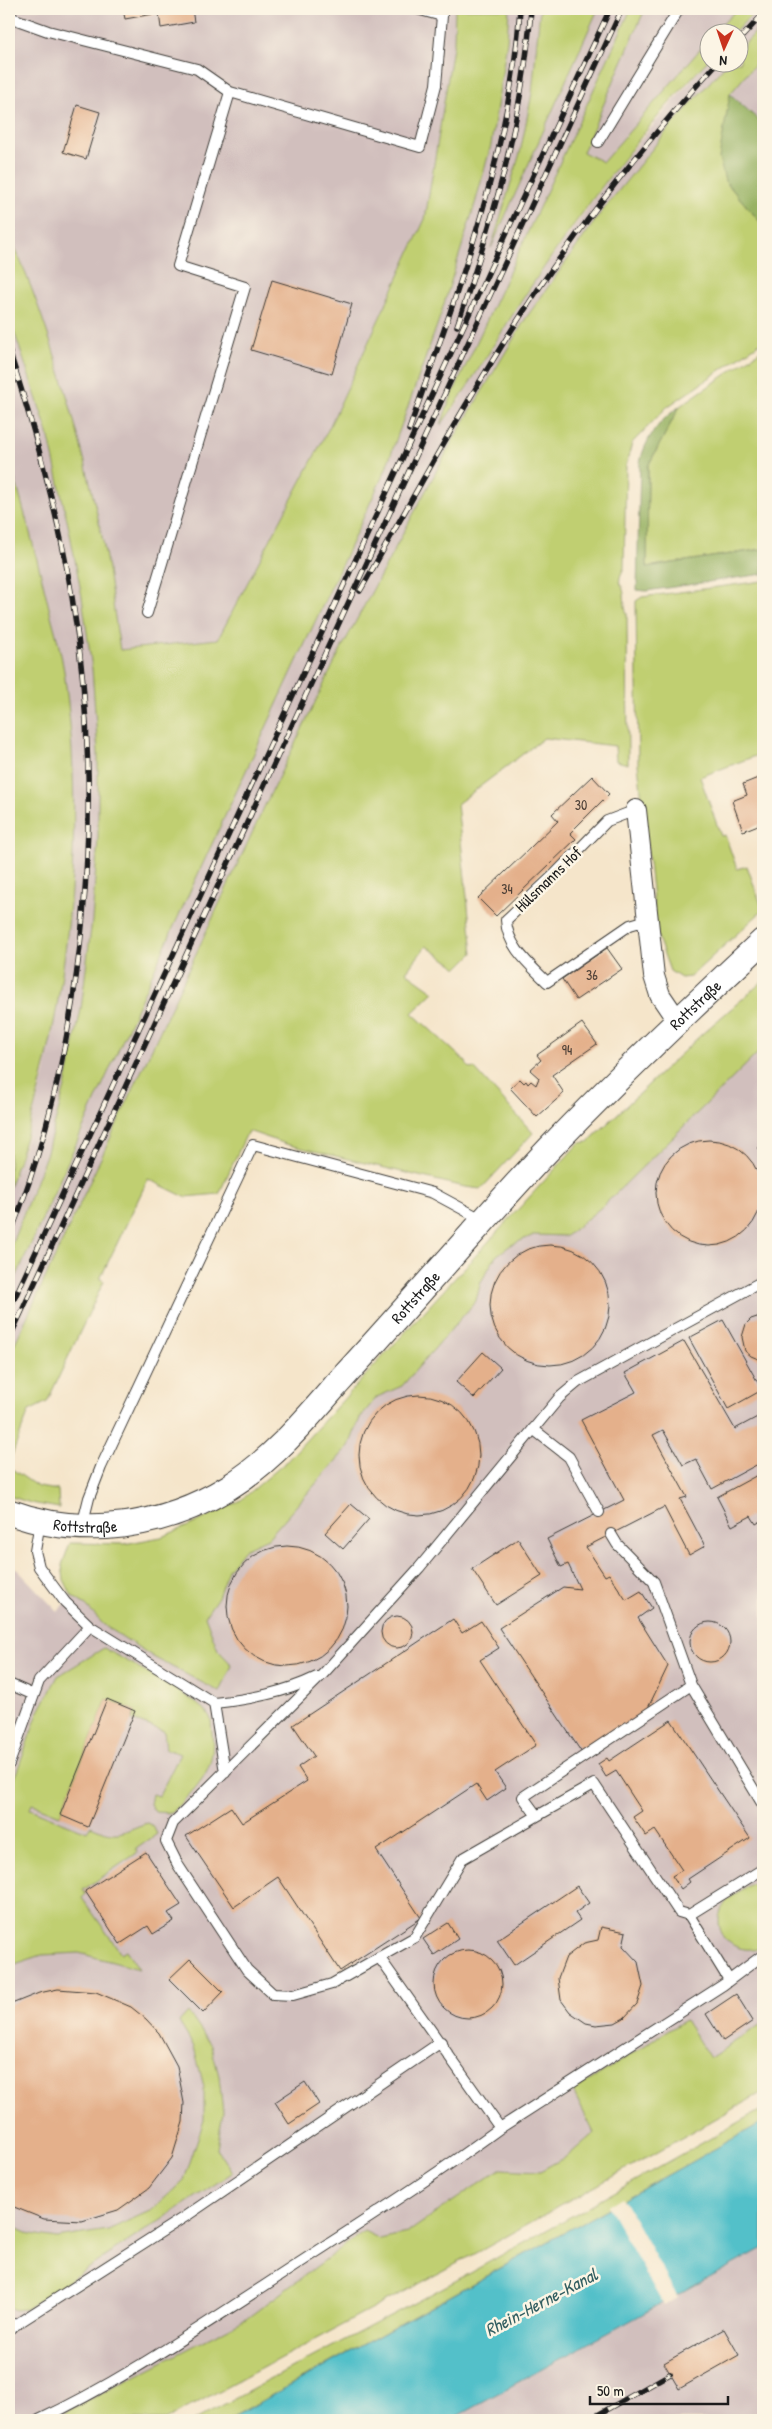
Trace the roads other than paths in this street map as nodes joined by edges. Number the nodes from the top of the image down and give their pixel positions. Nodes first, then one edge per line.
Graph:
1 (418, 9) edge
2 (679, 9) edge
3 (9, 17) edge
4 (230, 92) junction
5 (598, 142) dead end
6 (147, 613) dead end
7 (636, 810) joint
8 (647, 920) junction
9 (763, 941) edge
10 (677, 1020) junction
11 (484, 1221) junction
12 (763, 1281) edge
13 (533, 1429) junction
14 (9, 1512) edge
15 (599, 1512) dead end
16 (40, 1522) junction
17 (82, 1526) junction
18 (611, 1534) dead end
19 (90, 1626) junction
20 (323, 1674) junction
21 (9, 1684) edge
22 (691, 1685) junction
23 (34, 1695) junction
24 (214, 1703) junction
25 (9, 1764) edge
26 (225, 1772) junction
27 (763, 1805) edge
28 (537, 1816) junction
29 (763, 1869) edge
30 (689, 1915) junction
31 (763, 1956) edge
32 (379, 1957) junction
33 (729, 1980) junction
34 (441, 2042) junction
35 (500, 2128) junction
36 (9, 2329) edge
37 (39, 2420) edge

1 - 4 lane
2 - 5 lane
3 - 4 lane
4 - 6 lane
7 - 8 street, Hülsmanns Hof
7 - 8 lane, Hülsmanns Hof
8 - 10 street, Hülsmanns Hof
9 - 10 street, Rottstraße
10 - 11 street, Rottstraße
11 - 17 street, Rottstraße
11 - 17 lane
12 - 13 lane
13 - 15 lane
13 - 20 lane
14 - 16 street, Rottstraße
16 - 17 street, Rottstraße
16 - 19 lane
18 - 22 lane
19 - 23 lane
19 - 24 lane
20 - 24 lane
20 - 26 lane
21 - 23 lane
22 - 27 lane
22 - 28 lane
23 - 25 lane
24 - 26 lane
26 - 32 lane
28 - 30 lane
28 - 32 lane
29 - 30 lane
30 - 33 lane
31 - 33 lane
32 - 34 lane
33 - 35 lane
34 - 35 lane
34 - 36 lane
35 - 37 lane

